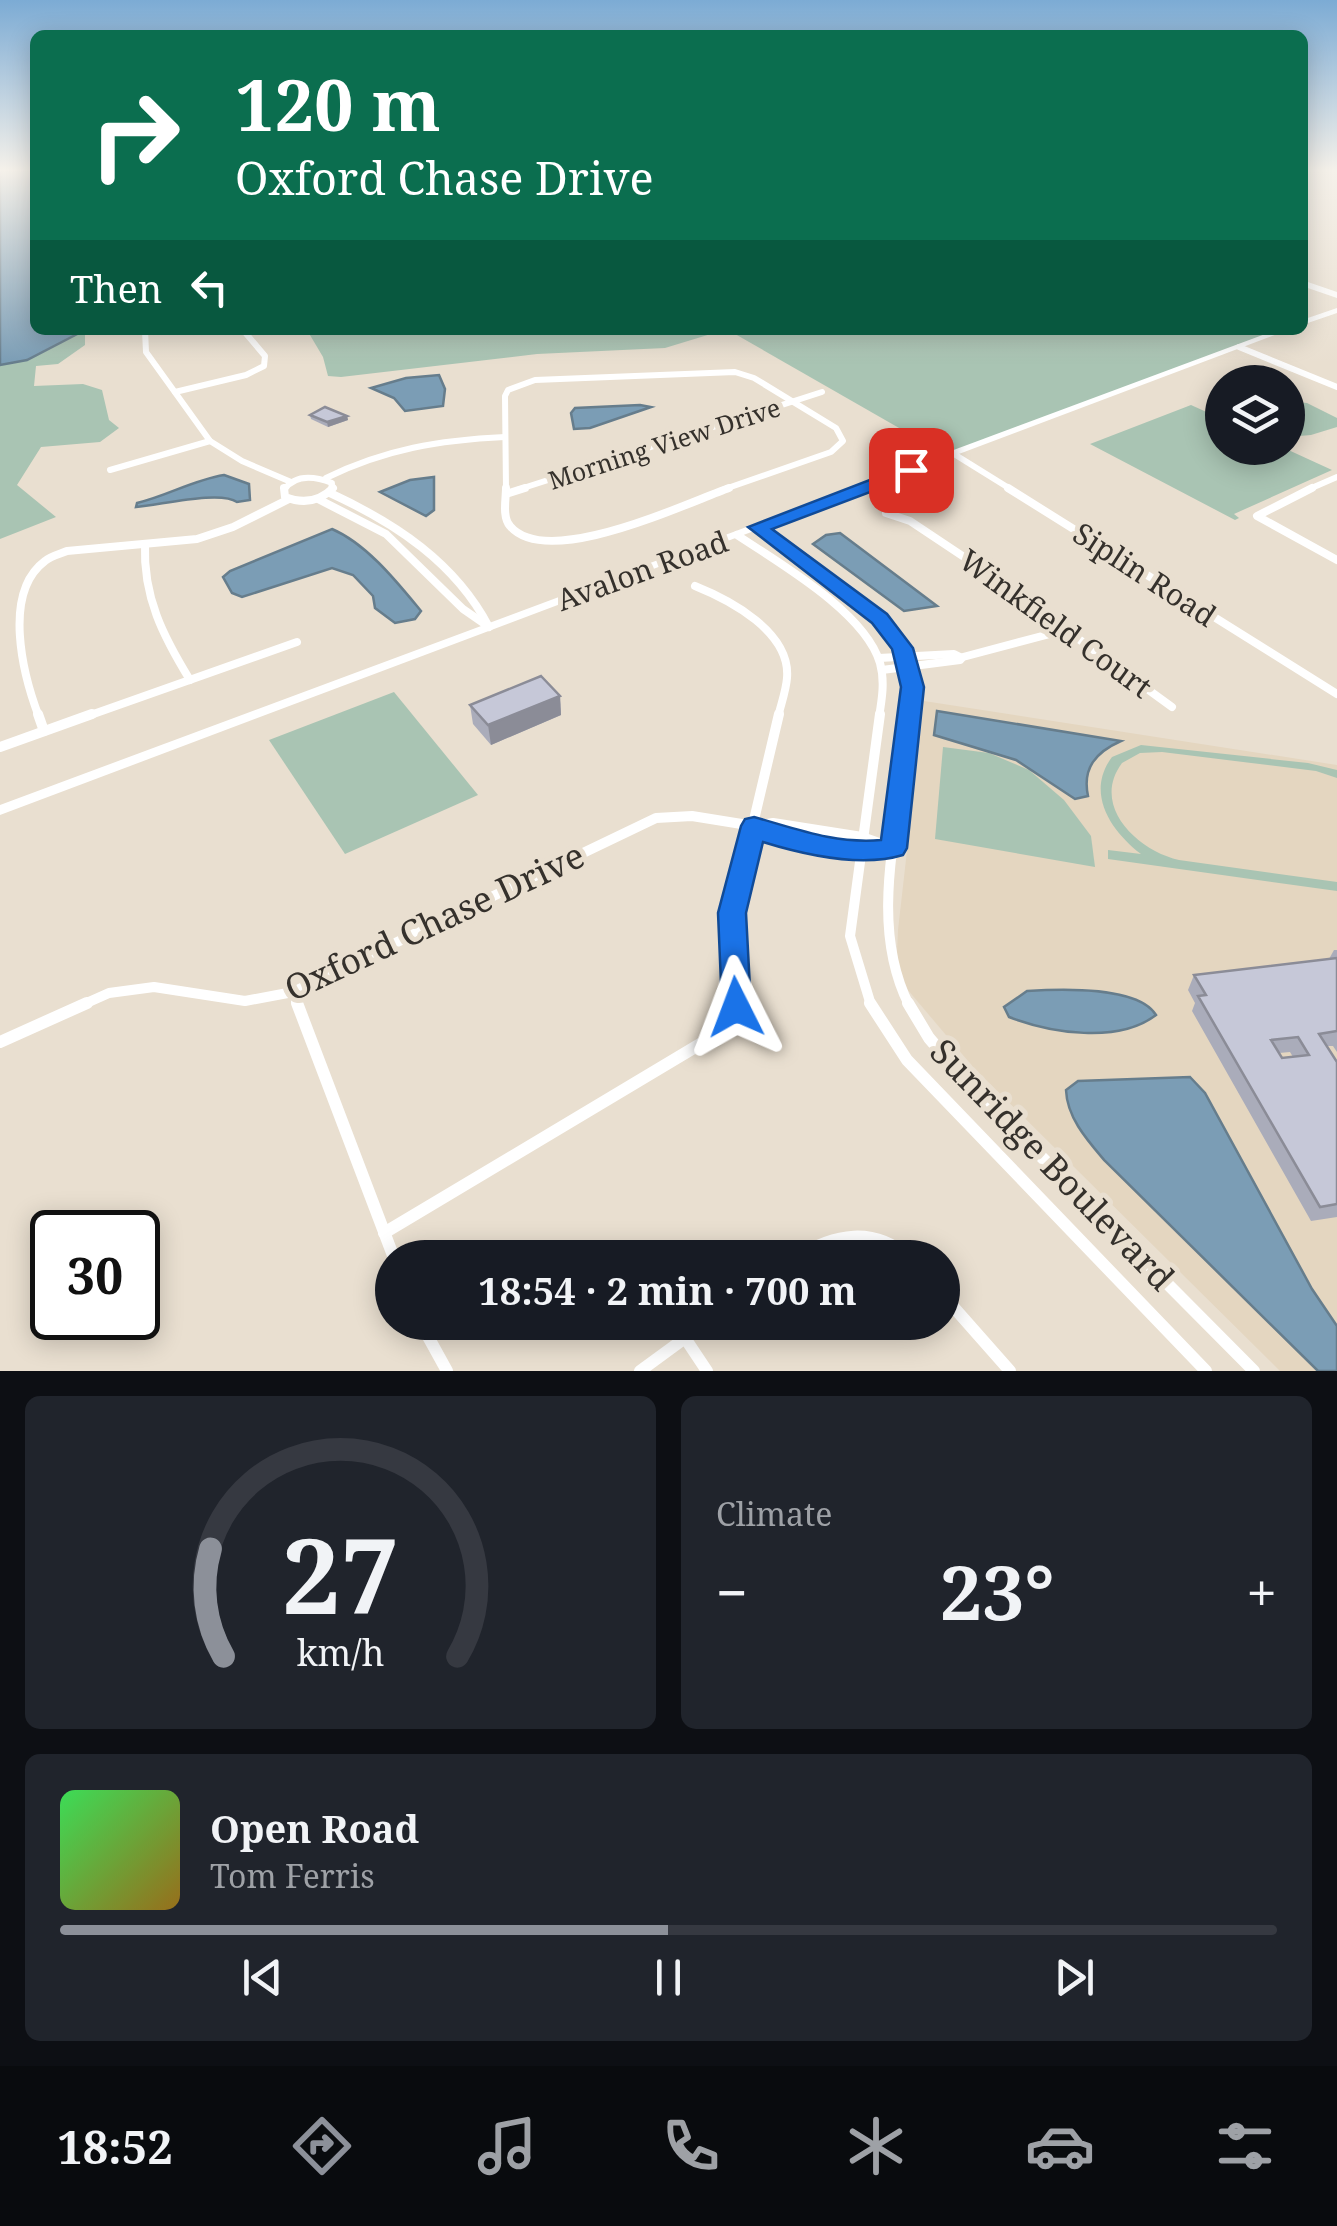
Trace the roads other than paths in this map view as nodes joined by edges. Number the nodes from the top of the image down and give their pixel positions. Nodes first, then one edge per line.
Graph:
1 (1308, 276) edge
2 (1308, 285) edge
3 (1337, 286) edge
4 (1337, 295) edge
5 (1337, 310) edge
6 (1308, 321) edge
7 (145, 335) edge
8 (247, 335) edge
9 (1271, 335) edge
10 (1239, 347) junction
11 (1337, 387) edge
12 (175, 392) junction
13 (822, 392) dead end
14 (792, 401) junction
15 (505, 437) junction
16 (210, 441) junction
17 (954, 454) junction
18 (110, 470) dead end
19 (1337, 477) edge
20 (326, 478) junction
21 (290, 482) junction
22 (330, 492) junction
23 (506, 494) junction
24 (289, 499) junction
25 (318, 499) junction
26 (886, 514) dead end
27 (758, 527) junction
28 (737, 535) junction
29 (146, 544) junction
30 (428, 552) junction
31 (412, 557) junction
32 (1337, 560) edge
33 (27, 563) dead end
34 (696, 586) dead end
35 (8, 612) dead end
36 (489, 627) junction
37 (1065, 630) junction
38 (296, 642) dead end
39 (963, 657) joint
40 (880, 664) junction
41 (908, 664) junction
42 (190, 680) junction
43 (1337, 694) edge
44 (1172, 708) dead end
45 (44, 732) junction
46 (0, 747) edge
47 (0, 810) edge
48 (754, 826) junction
49 (812, 829) junction
50 (809, 842) junction
51 (861, 844) junction
52 (894, 848) junction
53 (293, 992) junction
54 (0, 1042) edge
55 (384, 1233) junction
56 (387, 1240) edge
57 (823, 1240) edge
58 (880, 1240) edge
59 (960, 1314) edge
60 (430, 1340) edge
61 (682, 1340) edge
62 (686, 1340) edge
63 (447, 1371) edge
64 (640, 1371) edge
65 (707, 1371) edge
66 (1010, 1371) edge
67 (1206, 1371) edge
68 (1254, 1371) edge

1 - 3 highway
2 - 4 highway
5 - 6 main road
7 - 12 street
8 - 12 street
9 - 10 main road, Avalon Road
10 - 11 street
10 - 17 main road, Avalon Road
12 - 16 street
13 - 14 street, Morning View Drive
14 - 15 street
14 - 23 street, Morning View Drive
14 - 23 street
15 - 20 street
15 - 23 street
16 - 18 street
16 - 21 street
17 - 27 main road, Avalon Road
17 - 43 street, Siplin Road
19 - 32 street
20 - 21 street
20 - 22 street
21 - 24 street
22 - 25 street
22 - 30 street
24 - 25 street
24 - 29 street
25 - 31 street
26 - 37 street, Winkfield Court
27 - 28 main road, Avalon Road
27 - 41 street
28 - 36 main road, Avalon Road
28 - 40 street
29 - 33 street
29 - 42 street
30 - 31 street
30 - 36 street
31 - 36 street
34 - 48 street
35 - 45 street
36 - 47 main road, Avalon Road
37 - 39 street
37 - 44 street, Winkfield Court
38 - 42 street
39 - 41 street
40 - 41 street
40 - 51 street, Sunridge Boulevard
41 - 52 street, Sunridge Boulevard
42 - 45 street
45 - 46 street
48 - 49 street, Oxford Chase Drive
48 - 50 street, Oxford Chase Drive
48 - 53 street, Oxford Chase Drive
48 - 55 street
49 - 50 street
49 - 51 street, Oxford Chase Drive
50 - 51 street, Oxford Chase Drive
51 - 52 street, Oxford Chase Drive
51 - 67 street, Sunridge Boulevard
52 - 68 street, Sunridge Boulevard
53 - 54 street, Oxford Chase Drive
53 - 55 street
55 - 56 street
57 - 58 street
59 - 66 street
60 - 63 street
61 - 64 street
62 - 65 street

